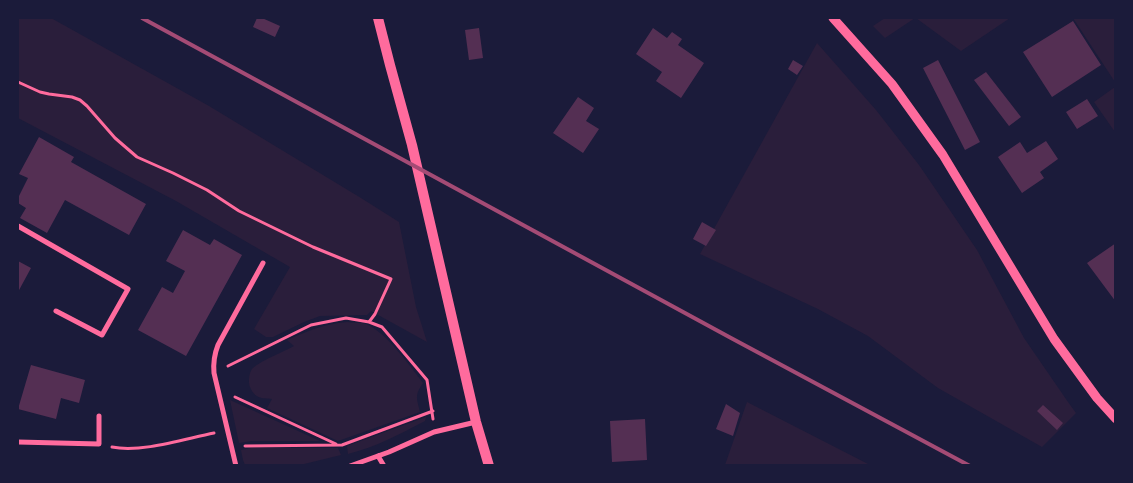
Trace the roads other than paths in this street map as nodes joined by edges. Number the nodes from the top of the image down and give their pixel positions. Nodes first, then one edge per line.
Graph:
1 (378, 18) edge
2 (833, 18) edge
3 (18, 226) edge
4 (263, 263) dead end
5 (56, 311) dead end
6 (99, 416) dead end
7 (1116, 419) edge
8 (476, 422) junction
9 (18, 442) edge
10 (378, 456) junction
11 (236, 466) edge
12 (350, 466) edge
13 (384, 466) edge
14 (488, 466) edge

1 - 8 main road
2 - 7 street
3 - 5 street
4 - 11 street
6 - 9 street
8 - 10 street
8 - 14 main road
10 - 12 street
10 - 13 street

